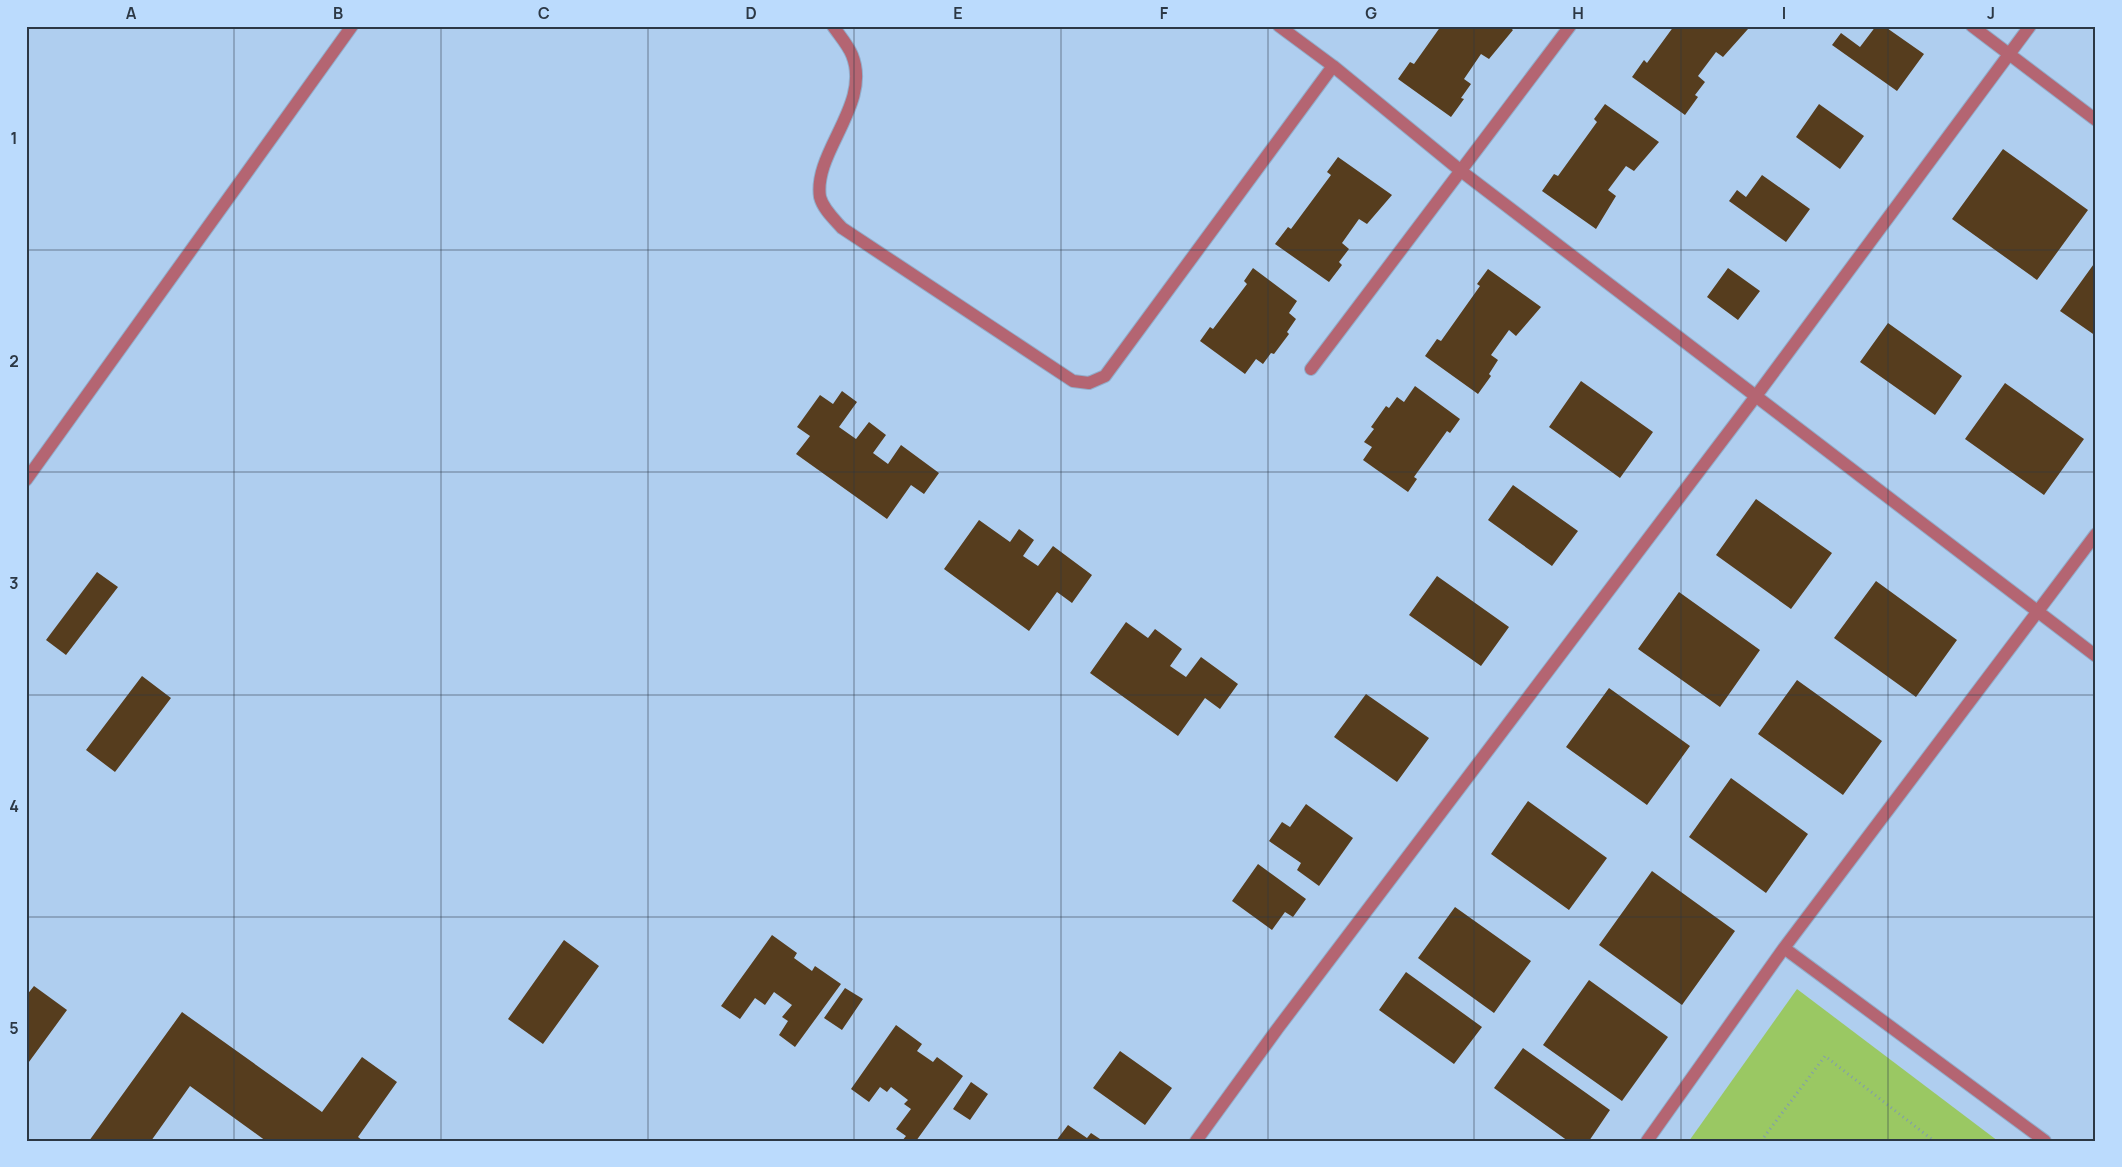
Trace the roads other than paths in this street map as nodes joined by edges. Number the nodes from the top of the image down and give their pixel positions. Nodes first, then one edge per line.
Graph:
1 (352, 26) edge
2 (833, 26) edge
3 (1279, 26) edge
4 (1570, 26) edge
5 (1972, 26) edge
6 (2030, 26) edge
7 (2009, 56) junction
8 (1333, 66) junction
9 (2096, 120) edge
10 (1461, 171) junction
11 (1311, 370) dead end
12 (1756, 396) junction
13 (26, 480) edge
14 (2096, 534) edge
15 (2038, 612) junction
16 (2096, 656) edge
17 (1784, 948) junction
18 (1196, 1141) edge
19 (1646, 1141) edge
20 (2045, 1141) edge

1 - 13 street
2 - 8 street
3 - 8 street
4 - 10 street
5 - 7 street
6 - 7 street
7 - 9 street
7 - 12 street
8 - 10 street
10 - 11 street
10 - 12 street
12 - 15 street
12 - 18 street
14 - 15 street
15 - 16 street
15 - 17 street
17 - 19 street
17 - 20 street

